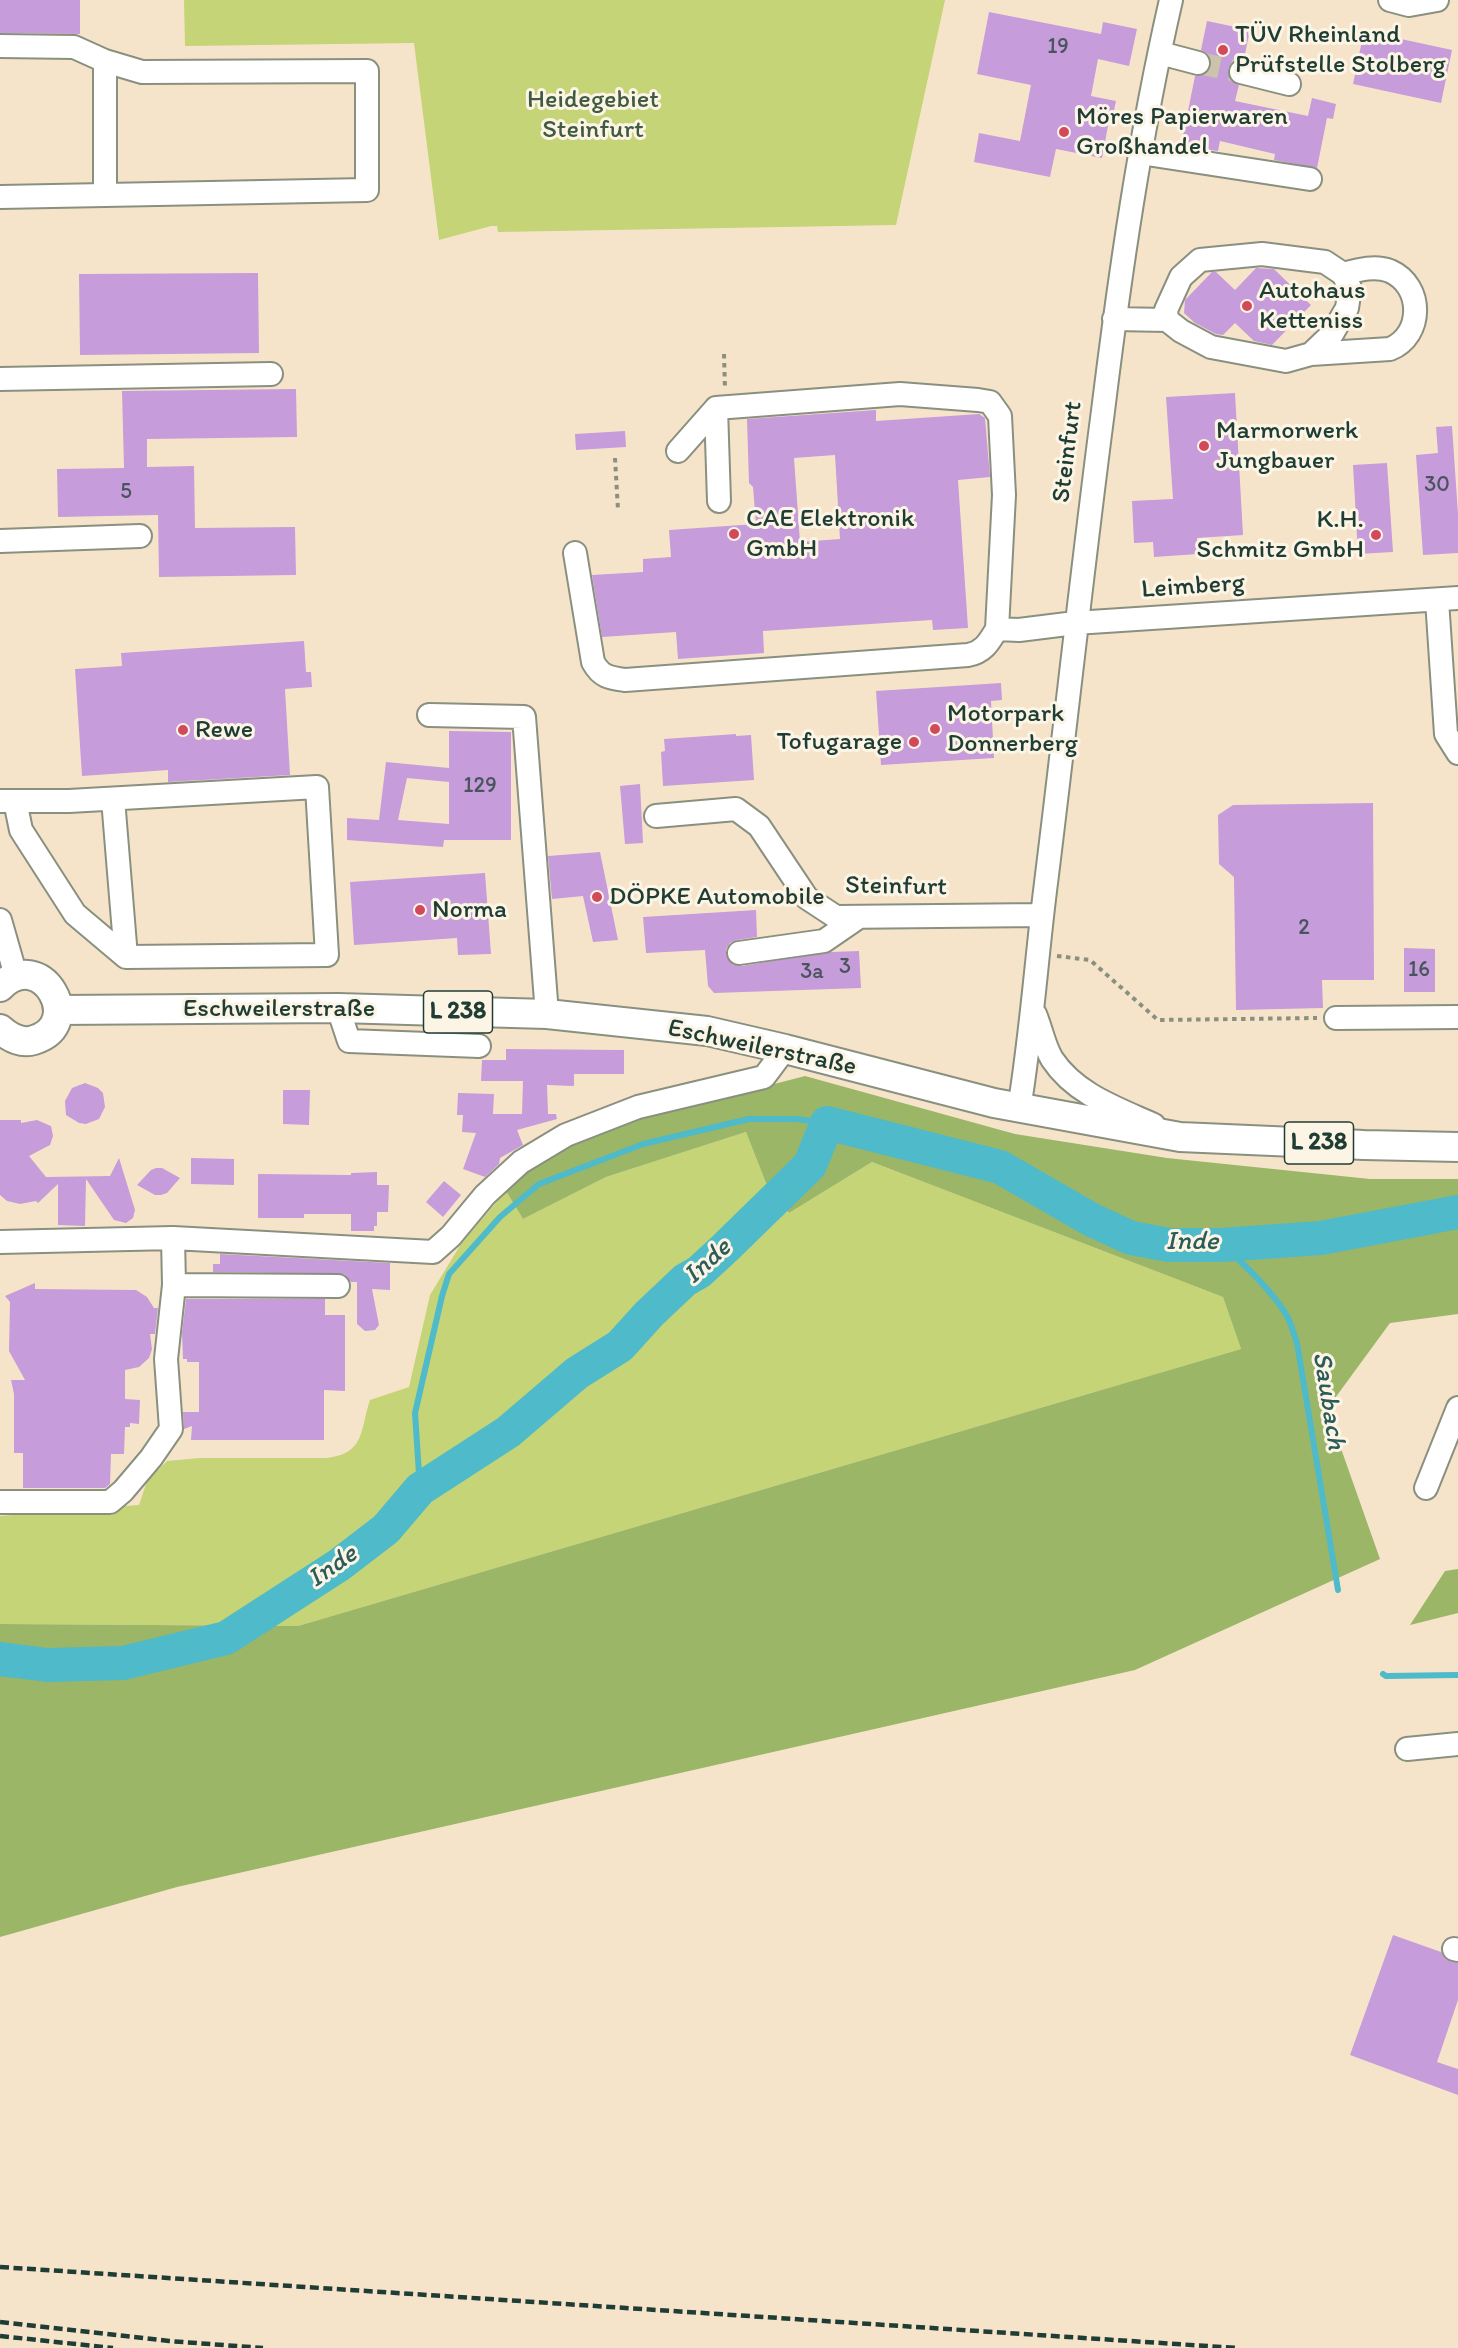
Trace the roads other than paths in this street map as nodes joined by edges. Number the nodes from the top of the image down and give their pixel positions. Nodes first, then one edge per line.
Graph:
1 (1171, 0) edge
2 (1390, 0) edge
3 (1437, 0) edge
4 (0, 46) edge
5 (1160, 53) junction
6 (105, 61) junction
7 (1198, 63) tunnel mouth
8 (1241, 72) tunnel mouth
9 (1289, 84) dead end
10 (1140, 153) junction
11 (1310, 179) dead end
12 (105, 195) junction
13 (0, 197) edge
14 (1343, 274) junction
15 (1114, 319) junction
16 (1167, 320) junction
17 (1311, 354) junction
18 (271, 374) dead end
19 (0, 380) edge
20 (721, 408) junction
21 (678, 451) dead end
22 (720, 501) dead end
23 (140, 536) dead end
24 (0, 541) edge
25 (575, 553) dead end
26 (1448, 599) edge
27 (1075, 623) junction
28 (997, 628) junction
29 (429, 715) dead end
30 (1458, 753) edge
31 (113, 799) junction
32 (8, 801) edge
33 (656, 816) dead end
34 (1042, 915) junction
35 (859, 917) junction
36 (0, 920) edge
37 (739, 952) dead end
38 (126, 957) junction
39 (8, 981) edge
40 (338, 1008) junction
41 (58, 1010) junction
42 (1034, 1010) junction
43 (547, 1014) junction
44 (1458, 1017) edge
45 (1336, 1018) road end
46 (0, 1029) edge
47 (479, 1046) dead end
48 (785, 1049) junction
49 (1019, 1109) junction
50 (1179, 1137) junction
51 (1458, 1147) edge
52 (173, 1238) junction
53 (0, 1242) edge
54 (174, 1285) junction
55 (338, 1287) dead end
56 (1458, 1408) edge
57 (1426, 1488) dead end
58 (0, 1502) edge
59 (1458, 1744) edge
60 (1407, 1749) dead end

1 - 5 street, Steinfurt
2 - 3 street
4 - 6 street
5 - 7 street
5 - 10 street, Steinfurt
6 - 12 street
6 - 12 street
8 - 9 street
10 - 11 street
10 - 15 street, Steinfurt
12 - 13 street
14 - 16 street
14 - 17 street
14 - 17 street
15 - 16 street
15 - 27 street, Steinfurt
16 - 17 street
18 - 19 street
20 - 21 street
20 - 22 street
20 - 28 street
23 - 24 street
25 - 28 street
26 - 27 street, Leimberg
26 - 30 street
27 - 28 street, Leimberg
27 - 34 street, Steinfurt
29 - 43 street
31 - 32 street
31 - 38 street
31 - 38 street
32 - 38 street
33 - 35 street, Steinfurt
34 - 35 street, Steinfurt
34 - 42 street, Steinfurt
35 - 37 street
36 - 39 street
39 - 41 main road
40 - 41 main road, Eschweilerstraße / L 238
40 - 43 main road, Eschweilerstraße / L 238
40 - 47 street
41 - 46 main road
42 - 49 street, Steinfurt
42 - 50 street
43 - 48 main road, Eschweilerstraße / L 238
44 - 45 street
48 - 49 main road, Eschweilerstraße / L 238
48 - 52 street
49 - 50 main road, Eschweilerstraße / L 238
50 - 51 main road, Eschweilerstraße / L 238
52 - 53 street
52 - 54 street
54 - 55 street
54 - 58 street
56 - 57 street
59 - 60 street

